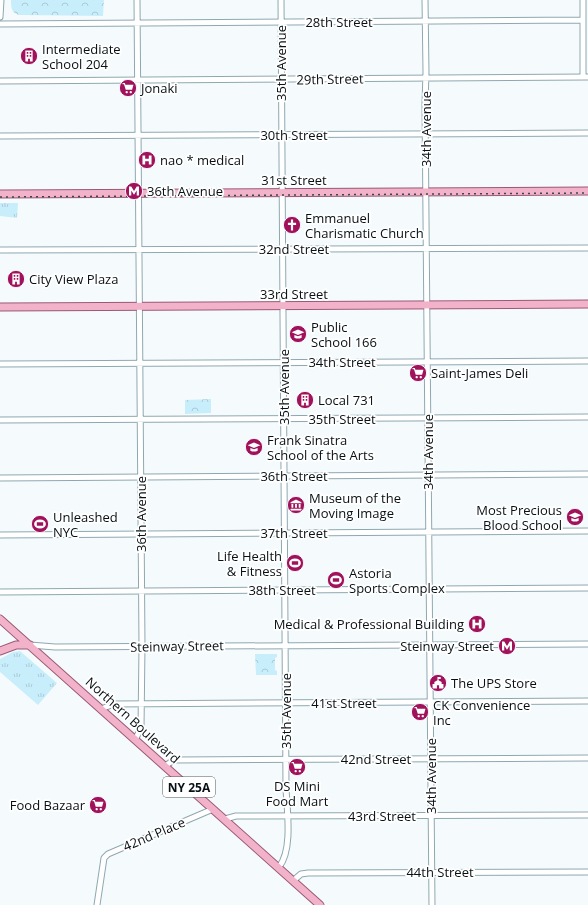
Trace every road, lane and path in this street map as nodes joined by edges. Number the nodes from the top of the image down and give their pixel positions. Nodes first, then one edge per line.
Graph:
1 (1, 0) edge
2 (137, 0) edge
3 (281, 0) edge
4 (425, 0) edge
5 (583, 0) edge
6 (0, 17) edge
7 (582, 20) junction
8 (425, 21) junction
9 (281, 22) junction
10 (137, 23) junction
11 (0, 24) edge
12 (426, 77) junction
13 (585, 77) edge
14 (281, 79) junction
15 (137, 80) junction
16 (0, 81) edge
17 (588, 133) edge
18 (282, 134) junction
19 (426, 134) junction
20 (138, 135) junction
21 (0, 136) edge
22 (588, 191) edge
23 (282, 192) junction
24 (426, 192) junction
25 (0, 194) edge
26 (138, 194) junction
27 (427, 248) junction
28 (588, 248) edge
29 (283, 249) junction
30 (0, 250) edge
31 (138, 250) junction
32 (588, 304) edge
33 (427, 305) junction
34 (139, 306) junction
35 (283, 306) junction
36 (0, 307) edge
37 (588, 361) edge
38 (428, 362) junction
39 (139, 363) junction
40 (284, 363) junction
41 (0, 364) edge
42 (588, 417) edge
43 (428, 418) junction
44 (140, 419) junction
45 (284, 419) junction
46 (0, 420) edge
47 (588, 474) edge
48 (284, 476) junction
49 (428, 476) junction
50 (140, 477) junction
51 (0, 478) edge
52 (588, 531) edge
53 (429, 532) junction
54 (141, 533) junction
55 (285, 533) junction
56 (0, 535) edge
57 (588, 588) edge
58 (429, 589) junction
59 (141, 590) junction
60 (285, 590) junction
61 (0, 592) edge
62 (0, 618) edge
63 (430, 644) junction
64 (588, 644) edge
65 (286, 645) junction
66 (30, 646) junction
67 (142, 646) junction
68 (0, 651) edge
69 (430, 702) junction
70 (588, 702) edge
71 (286, 703) junction
72 (141, 704) junction
73 (101, 709) junction
74 (136, 740) junction
75 (588, 758) edge
76 (431, 759) junction
77 (287, 760) junction
78 (165, 766) junction
79 (213, 809) junction
80 (588, 815) edge
81 (287, 816) junction
82 (431, 816) junction
83 (225, 819) junction
84 (279, 867) junction
85 (432, 872) junction
86 (588, 872) edge
87 (294, 880) junction
88 (97, 905) edge
89 (320, 905) edge
90 (432, 905) edge

1 - 6 street
2 - 10 street, 36th Avenue
3 - 9 street, 35th Avenue
4 - 8 street, 34th Avenue
5 - 7 street
7 - 8 street, 28th Street
7 - 13 street
8 - 9 street, 28th Street
8 - 12 street, 34th Avenue
9 - 10 street, 28th Street
9 - 14 street, 35th Avenue
10 - 11 street, 28th Street
10 - 15 street, 36th Avenue
12 - 13 street, 29th Street
12 - 14 street, 29th Street
12 - 19 street, 34th Avenue
14 - 15 street, 29th Street
14 - 18 street, 35th Avenue
15 - 16 street, 29th Street
15 - 20 street, 36th Avenue
17 - 19 street, 30th Street
18 - 19 street, 30th Street
18 - 20 street, 30th Street
18 - 23 street, 35th Avenue
19 - 24 street, 34th Avenue
20 - 21 street, 30th Street
20 - 26 street, 36th Avenue
22 - 24 main road, 31st Street
23 - 24 main road, 31st Street
23 - 26 main road, 31st Street
23 - 29 street, 35th Avenue
24 - 27 street, 34th Avenue
25 - 26 main road, 31st Street
26 - 31 street, 36th Avenue
27 - 28 street, 32nd Street
27 - 29 street, 32nd Street
27 - 33 street, 34th Avenue
29 - 31 street, 32nd Street
29 - 35 street, 35th Avenue
30 - 31 street, 32nd Street
31 - 34 street, 36th Avenue
32 - 33 main road, 33rd Street
33 - 35 main road, 33rd Street
33 - 38 street, 34th Avenue
34 - 35 main road, 33rd Street
34 - 36 main road, 33rd Street
34 - 39 street, 36th Avenue
35 - 40 street, 35th Avenue
37 - 38 street, 34th Street
38 - 40 street, 34th Street
38 - 43 street, 34th Avenue
39 - 40 street, 34th Street
39 - 41 street, 34th Street
39 - 44 street, 36th Avenue
40 - 45 street, 35th Avenue
42 - 43 street, 35th Street
43 - 45 street, 35th Street
43 - 49 street, 34th Avenue
44 - 45 street, 35th Street
44 - 46 street, 35th Street
44 - 50 street, 36th Avenue
45 - 48 street, 35th Avenue
47 - 49 street, 36th Street
48 - 49 street, 36th Street
48 - 50 street, 36th Street
48 - 55 street, 35th Avenue
49 - 53 street, 34th Avenue
50 - 51 street, 36th Street
50 - 54 street, 36th Avenue
52 - 53 street, 37th Street
53 - 55 street, 37th Street
53 - 58 street, 34th Avenue
54 - 55 street, 37th Street
54 - 56 street, 37th Street
54 - 59 street, 36th Avenue
55 - 60 street, 35th Avenue
57 - 58 street, 38th Street
58 - 60 street, 38th Street
58 - 63 street, 34th Avenue
59 - 60 street, 38th Street
59 - 61 street, 38th Street
59 - 67 street, 36th Avenue
60 - 65 street, 35th Avenue
62 - 66 main road, Northern Boulevard / NY 25A
63 - 64 street, Steinway Street
63 - 65 street, Steinway Street
63 - 69 street, 34th Avenue
65 - 67 street, Steinway Street
65 - 71 street, 35th Avenue
66 - 67 street, Steinway Street
66 - 68 main road
66 - 73 main road, Northern Boulevard / NY 25A
67 - 72 street, 36th Avenue
69 - 70 street, 41st Street
69 - 71 street, 41st Street
69 - 76 street, 34th Avenue
71 - 72 street, 41st Street
71 - 77 street, 35th Avenue
72 - 73 street, 41st Street
72 - 74 street, 36th Avenue
73 - 74 main road, Northern Boulevard / NY 25A
74 - 78 main road, Northern Boulevard / NY 25A
75 - 76 street, 42nd Street
76 - 77 street, 42nd Street
76 - 82 street, 34th Avenue
77 - 78 street, 42nd Street
77 - 81 street, 35th Avenue
78 - 79 main road, Northern Boulevard / NY 25A
79 - 83 main road, Northern Boulevard / NY 25A
79 - 88 street, 42nd Place
80 - 82 street, 43rd Street
81 - 82 street, 43rd Street
81 - 83 street, 43rd Street
81 - 84 street, 35th Avenue
82 - 85 street, 34th Avenue
83 - 84 main road, Northern Boulevard / NY 25A
84 - 87 main road, Northern Boulevard / NY 25A
85 - 86 street, 44th Street
85 - 87 street, 44th Street
85 - 90 street, 34th Avenue
87 - 89 main road, Northern Boulevard / NY 25A

